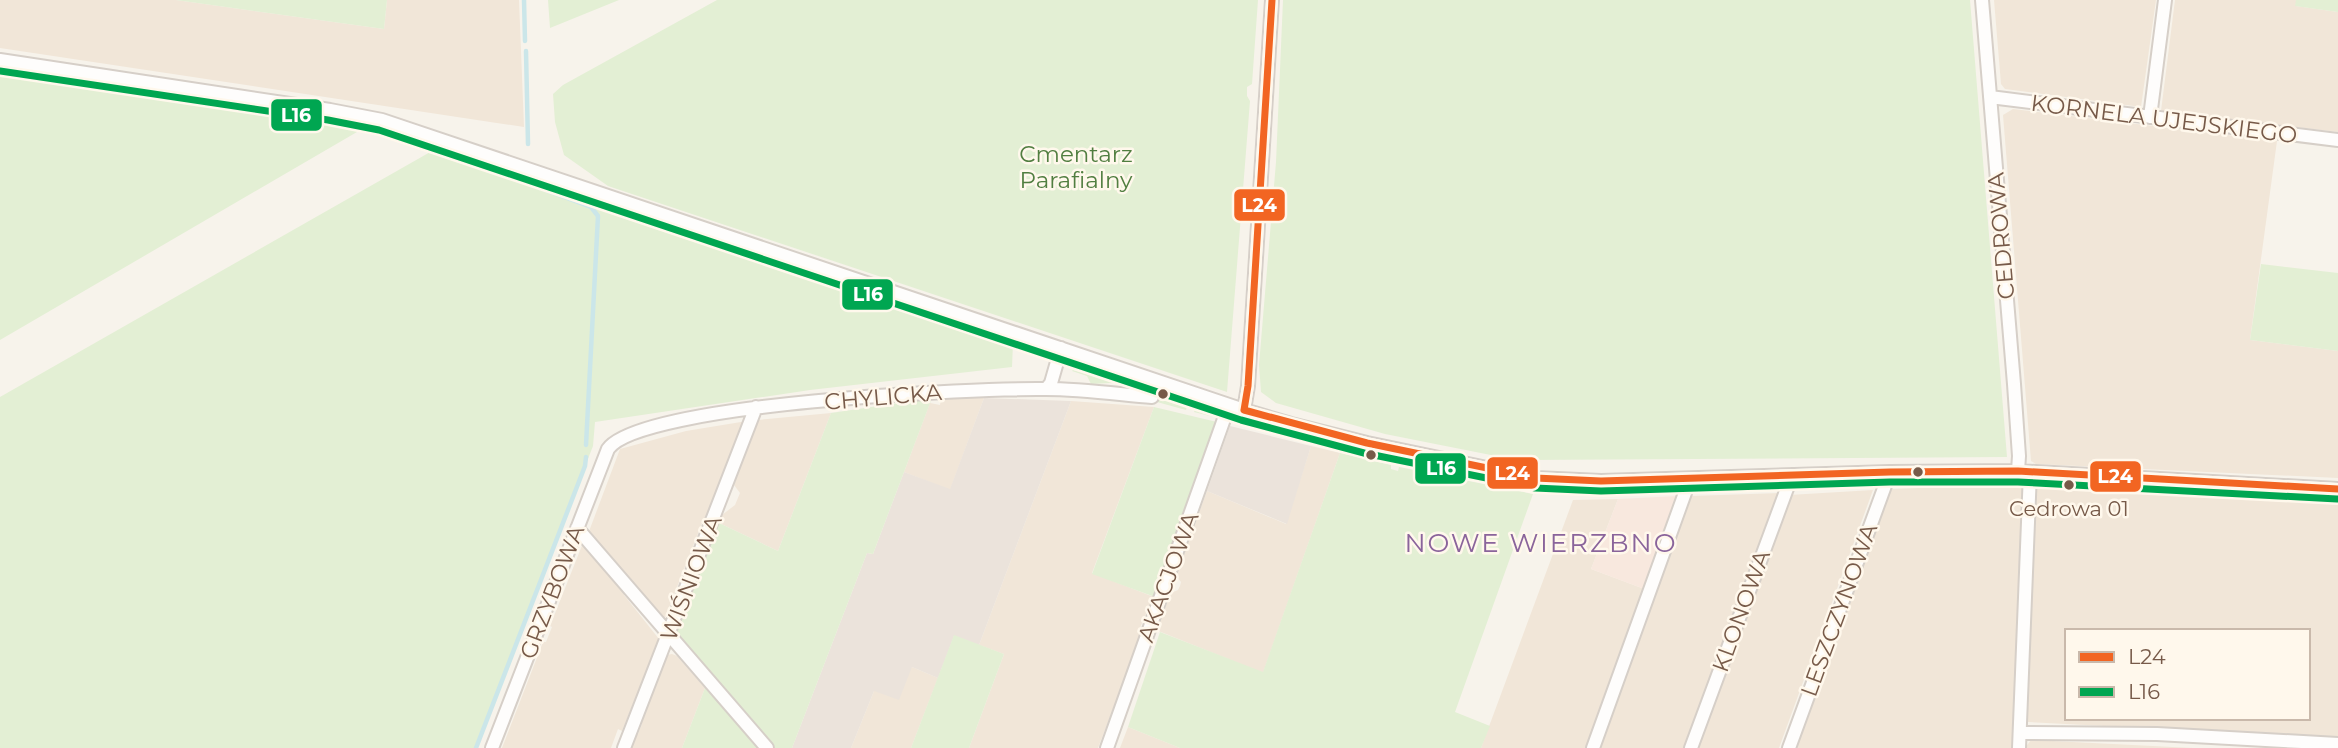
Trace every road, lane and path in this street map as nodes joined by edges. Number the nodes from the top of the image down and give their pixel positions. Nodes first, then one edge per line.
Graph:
1 (1272, 0) edge
2 (1982, 0) edge
3 (2165, 0) edge
4 (0, 60) edge
5 (1990, 97) junction
6 (2150, 117) junction
7 (2338, 141) edge
8 (1061, 348) junction
9 (1046, 389) junction
10 (1152, 397) dead end
11 (1229, 405) junction
12 (756, 407) junction
13 (1244, 410) junction
14 (618, 439) joint
15 (1890, 472) junction
16 (2024, 472) junction
17 (1792, 475) junction
18 (1690, 479) junction
19 (2338, 489) edge
20 (577, 528) junction
21 (669, 636) junction
22 (2020, 733) junction
23 (2338, 744) edge
24 (492, 748) edge
25 (624, 748) edge
26 (766, 748) edge
27 (1107, 748) edge
28 (1593, 748) edge
29 (1691, 748) edge
30 (1789, 748) edge
31 (2019, 748) edge

1 - 13 street
2 - 5 street, CEDROWA
3 - 6 street
4 - 8 street
5 - 6 street, KORNELA UJEJSKIEGO
5 - 16 street, CEDROWA
6 - 7 street, KORNELA UJEJSKIEGO
8 - 9 street
8 - 11 street
9 - 10 street, CHYLICKA
9 - 12 street, CHYLICKA
11 - 13 street
11 - 27 street, AKACJOWA
12 - 14 street, CHYLICKA
12 - 21 street, WIŚNIOWA
13 - 18 street
14 - 20 street, GRZYBOWA
15 - 16 street
15 - 17 street
15 - 30 street, LESZCZYNOWA
16 - 19 street
16 - 22 street, CEDROWA
17 - 18 street
17 - 29 street, KLONOWA
18 - 28 street
20 - 21 street
20 - 24 street, GRZYBOWA
21 - 25 street, WIŚNIOWA
21 - 26 street
22 - 23 street
22 - 31 street, CEDROWA

